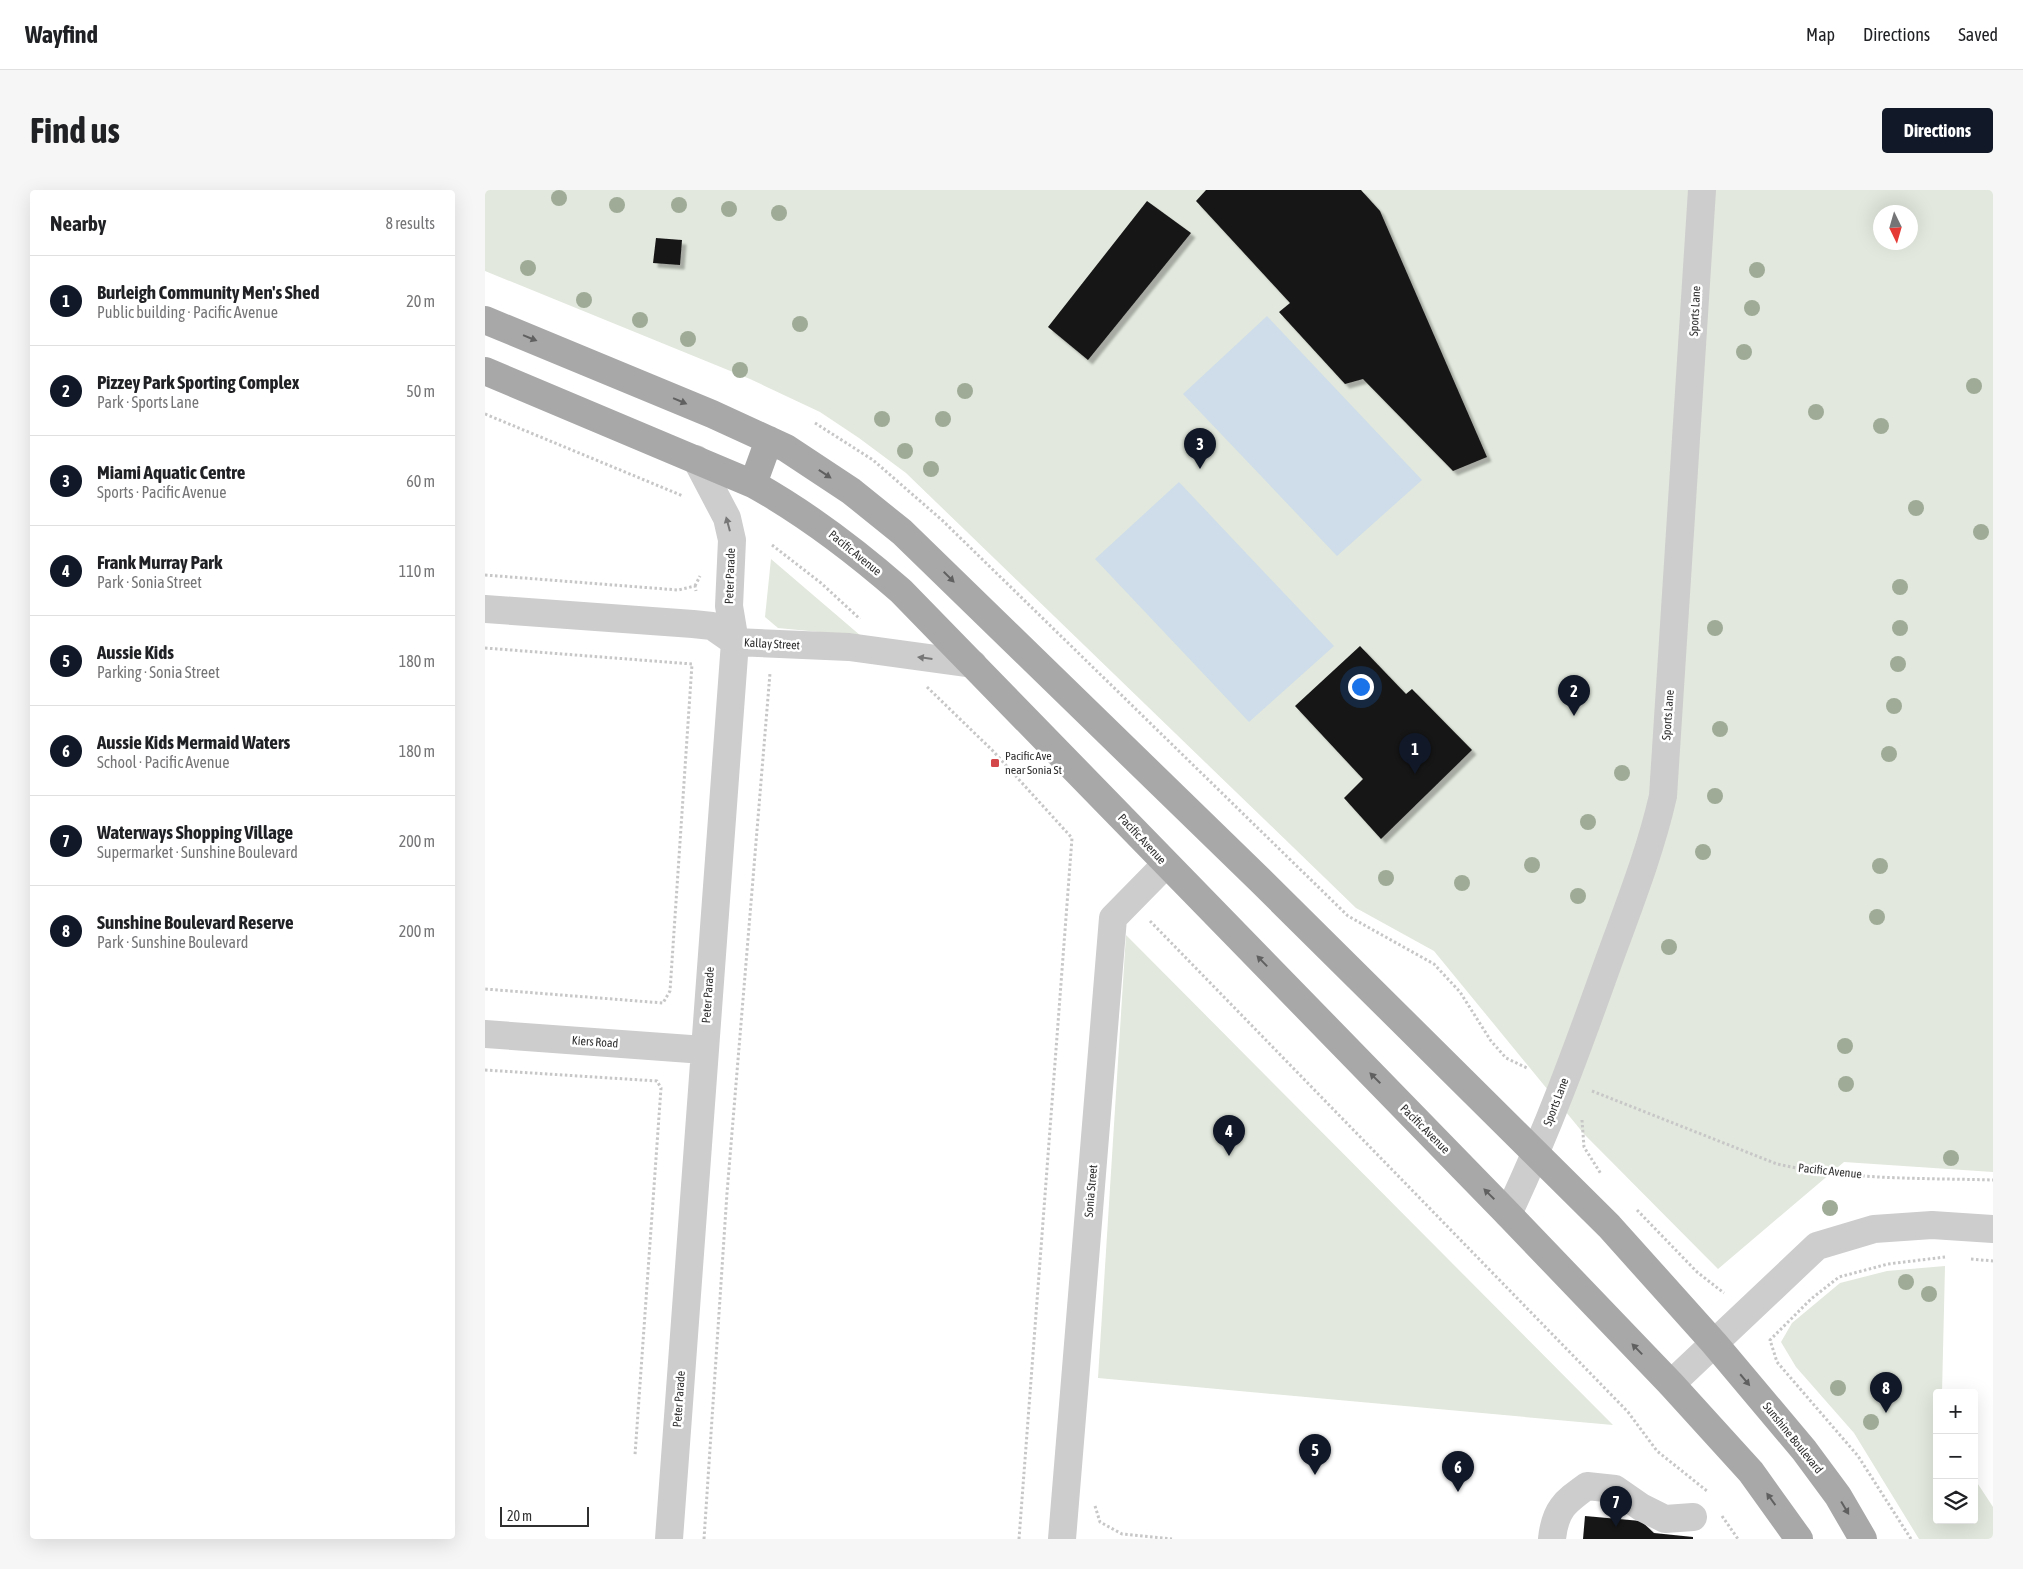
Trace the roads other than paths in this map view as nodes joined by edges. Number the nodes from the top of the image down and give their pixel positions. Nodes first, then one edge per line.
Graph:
1 (1702, 190) edge
2 (485, 320) edge
3 (485, 371) edge
4 (769, 440) junction
5 (696, 459) junction
6 (753, 484) junction
7 (485, 609) edge
8 (735, 642) junction
9 (973, 664) junction
10 (1166, 864) junction
11 (485, 1034) edge
12 (704, 1050) junction
13 (1537, 1153) junction
14 (1508, 1214) junction
15 (1993, 1229) edge
16 (1714, 1343) junction
17 (1671, 1384) junction
18 (1693, 1517) dead end
19 (1553, 1534) edge
20 (669, 1539) edge
21 (1062, 1539) edge
22 (1799, 1539) edge
23 (1863, 1539) edge

1 - 13 street, Sports Lane
2 -> 4 main road
3 - 5 main road, Pacific Avenue
4 - 6 main road
4 -> 13 main road
5 - 6 main road, Pacific Avenue
8 -> 5 street, Peter Parade
6 - 9 main road, Pacific Avenue
7 - 8 street, Kallay Street
9 -> 8 street, Kallay Street
8 - 12 street, Peter Parade
9 - 10 main road, Pacific Avenue
14 -> 10 main road, Pacific Avenue
10 - 21 street, Sonia Street
11 - 12 street, Kiers Road
12 - 20 street, Peter Parade
13 - 14 street, Sports Lane
13 - 16 main road
17 -> 14 main road, Pacific Avenue
15 - 16 street
16 - 17 street
16 -> 23 main road, Sunshine Boulevard
22 -> 17 main road
18 - 19 street

